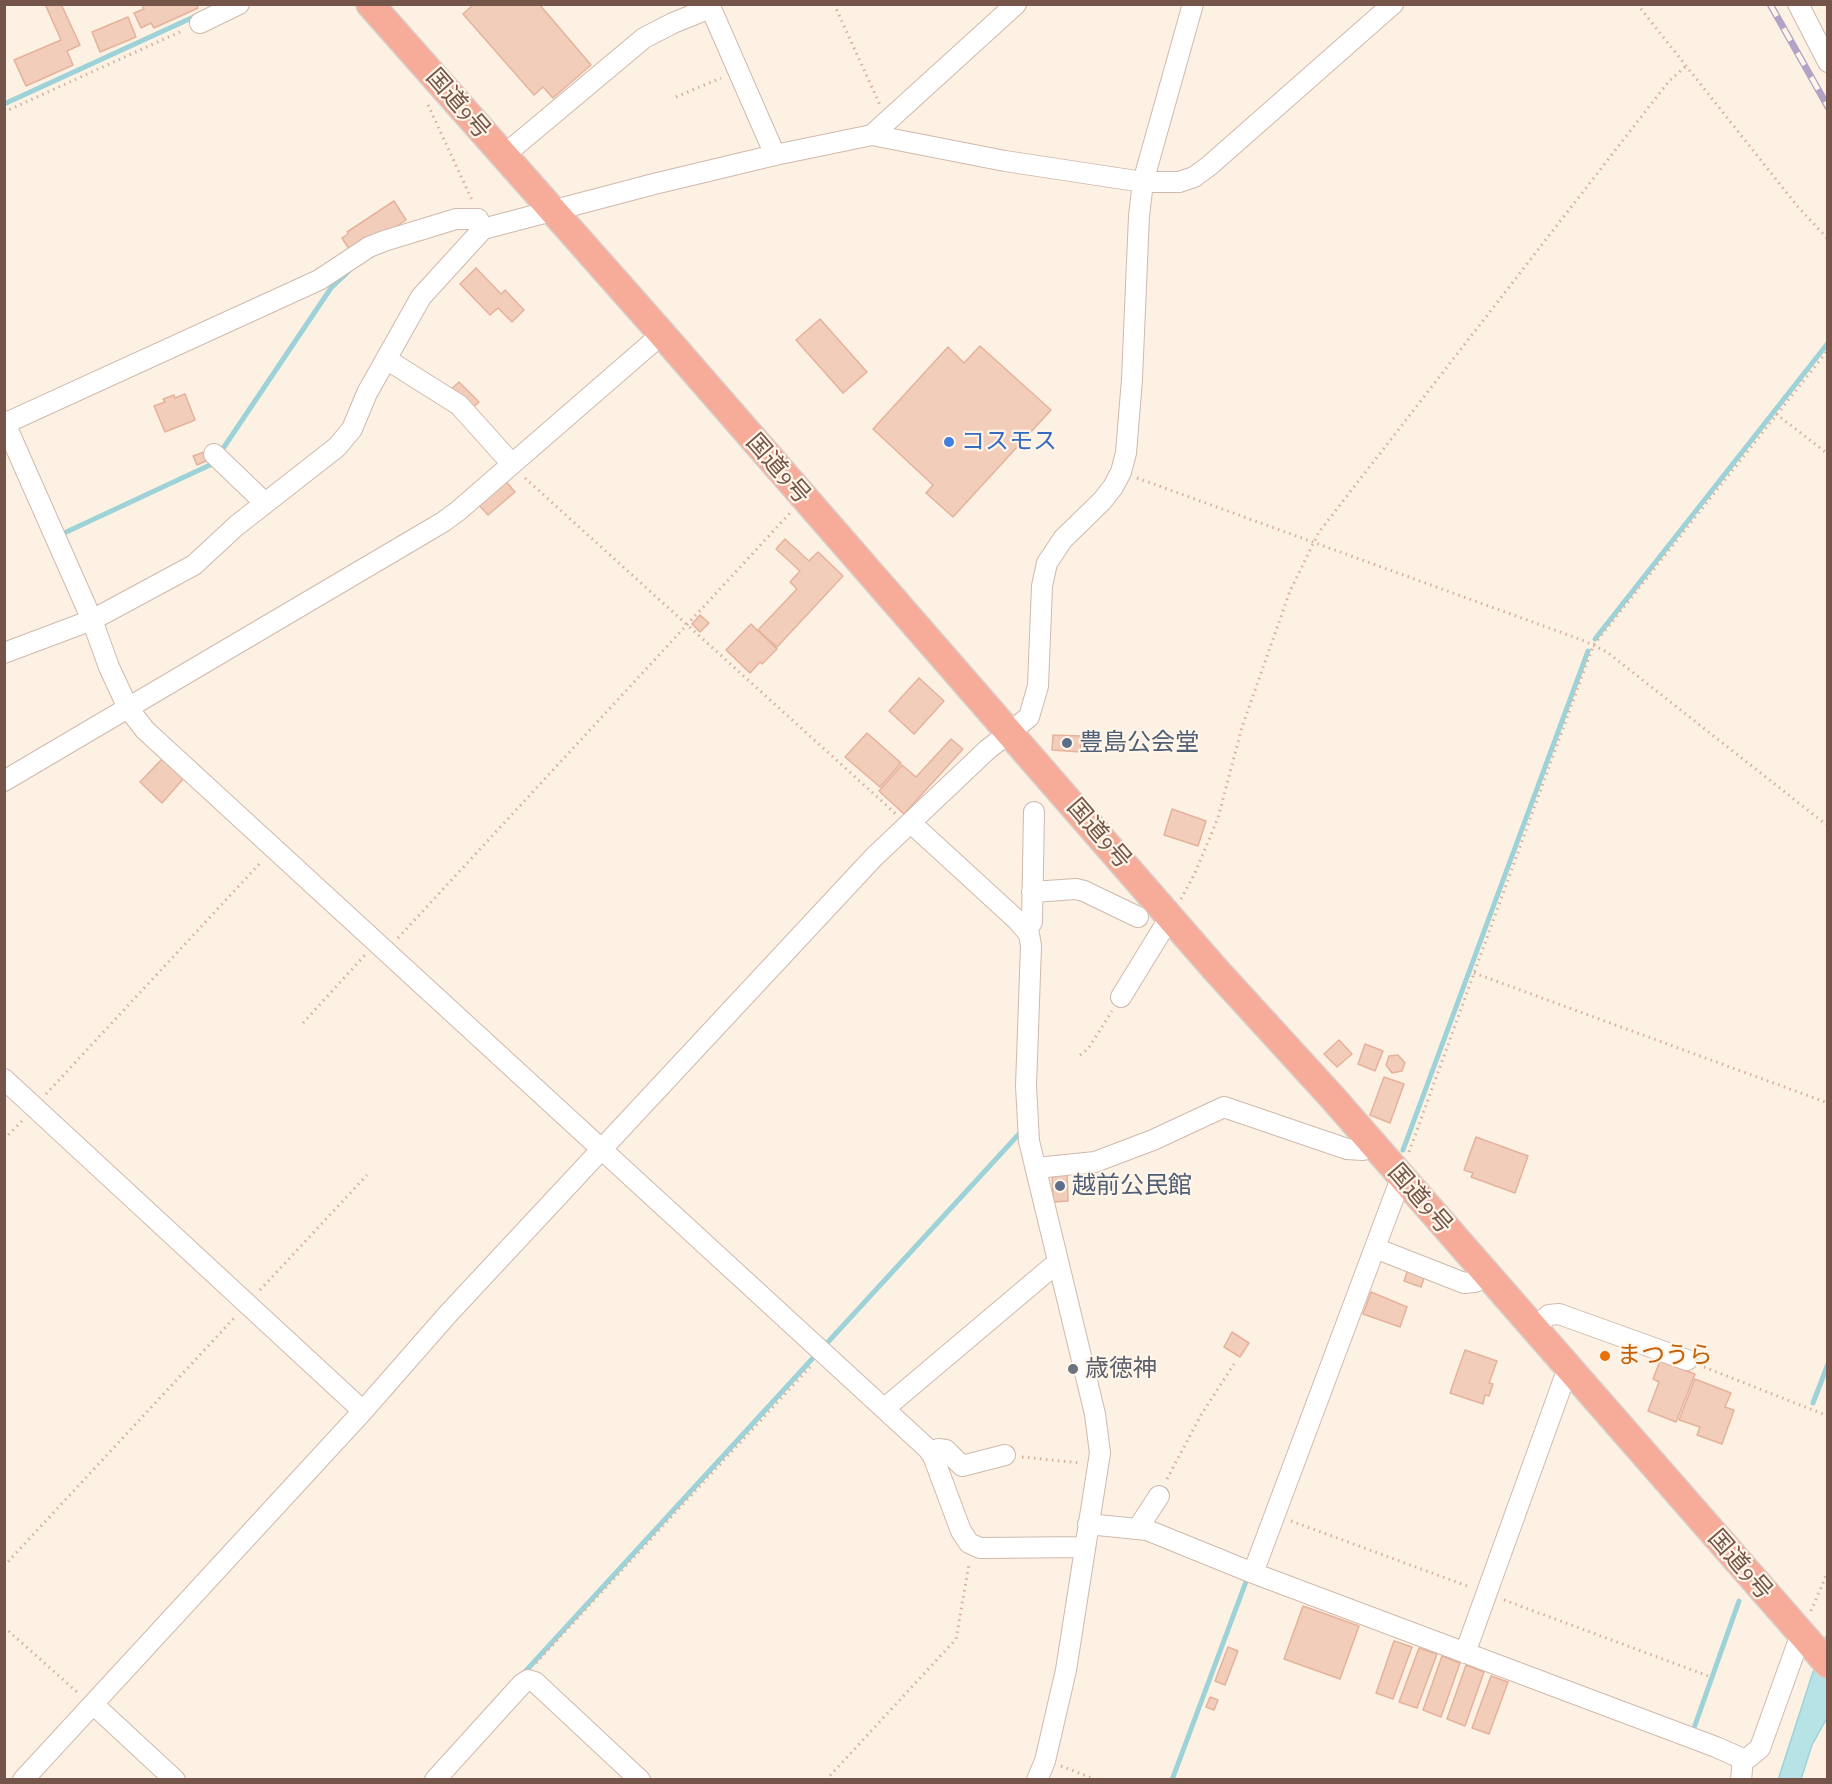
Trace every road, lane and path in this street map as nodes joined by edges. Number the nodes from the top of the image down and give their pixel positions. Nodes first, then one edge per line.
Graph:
1 (239, 4) edge
2 (370, 4) edge
3 (834, 4) edge
4 (1016, 4) edge
5 (1194, 4) edge
6 (1393, 4) edge
7 (1637, 4) edge
8 (1798, 4) edge
9 (710, 6) edge
10 (200, 23) joint
11 (1827, 62) edge
12 (1685, 67) junction
13 (738, 70) junction
14 (422, 97) dead end
15 (676, 97) dead end
16 (4, 112) edge
17 (887, 120) junction
18 (872, 135) junction
19 (776, 155) junction
20 (503, 156) junction
21 (1143, 182) junction
22 (552, 211) junction
23 (481, 224) junction
24 (1827, 239) edge
25 (662, 334) junction
26 (1827, 350) edge
27 (387, 359) junction
28 (1776, 414) junction
29 (5, 423) edge
30 (214, 454) dead end
31 (1827, 454) edge
32 (512, 464) junction
33 (1121, 472) junction
34 (265, 503) junction
35 (787, 516) dead end
36 (92, 620) junction
37 (687, 625) junction
38 (1593, 646) junction
39 (4, 653) edge
40 (128, 708) junction
41 (1010, 734) junction
42 (4, 781) edge
43 (1034, 812) dead end
44 (910, 824) junction
45 (1827, 826) edge
46 (274, 848) junction
47 (1032, 892) junction
48 (1138, 917) dead end
49 (1170, 917) junction
50 (1027, 930) junction
51 (382, 946) junction
52 (1474, 974) junction
53 (1121, 997) joint
54 (303, 1023) dead end
55 (1080, 1055) dead end
56 (4, 1079) edge
57 (1827, 1103) edge
58 (34, 1107) junction
59 (4, 1139) edge
60 (1372, 1144) junction
61 (603, 1149) junction
62 (1036, 1168) junction
63 (367, 1175) dead end
64 (1401, 1178) junction
65 (1375, 1248) junction
66 (1058, 1262) junction
67 (1486, 1275) junction
68 (247, 1304) junction
69 (1533, 1329) junction
70 (824, 1352) junction
71 (1687, 1360) joint
72 (1234, 1364) dead end
73 (1568, 1368) junction
74 (885, 1408) junction
75 (363, 1411) junction
76 (1827, 1416) edge
77 (930, 1452) junction
78 (1005, 1455) joint
79 (1098, 1464) junction
80 (1159, 1496) joint
81 (1088, 1524) junction
82 (1138, 1528) junction
83 (972, 1545) junction
84 (1085, 1547) junction
85 (4, 1566) edge
86 (1827, 1571) edge
87 (1253, 1573) junction
88 (4, 1627) edge
89 (1804, 1637) junction
90 (1465, 1653) junction
91 (1827, 1664) edge
92 (528, 1680) junction
93 (92, 1705) junction
94 (1743, 1760) junction
95 (1045, 1761) junction
96 (23, 1779) edge
97 (175, 1779) edge
98 (435, 1779) edge
99 (640, 1779) edge
100 (826, 1779) edge
101 (1037, 1779) edge
102 (1097, 1779) edge
103 (1741, 1779) edge

1 - 10 street
2 - 20 highway, 国道9号
3 - 17 path
4 - 17 street
5 - 21 street
6 - 21 street
7 - 12 path
8 - 11 street
9 - 13 street
9 - 20 street
10 - 16 path
12 - 24 path
12 - 49 path
13 - 15 path
13 - 19 street
14 - 23 path
17 - 18 street
18 - 19 street
18 - 21 street
19 - 22 street
20 - 22 highway, 国道9号
21 - 33 street
22 - 23 street
22 - 25 highway, 国道9号
23 - 27 street
23 - 29 street
25 - 32 street
25 - 41 highway, 国道9号
26 - 28 path
27 - 32 street
27 - 34 street
28 - 31 path
28 - 38 path
29 - 36 street
30 - 34 street
32 - 37 path
32 - 40 street
33 - 38 path
33 - 41 street
34 - 36 street
35 - 37 path
36 - 39 street
36 - 40 street
37 - 44 path
37 - 51 path
38 - 45 path
38 - 52 path
40 - 42 street
40 - 46 street
41 - 44 street
41 - 49 highway, 国道9号
43 - 47 street
44 - 50 street
44 - 61 street
46 - 51 street
46 - 58 path
47 - 48 street
47 - 50 street
49 - 53 street
49 - 60 highway, 国道9号
50 - 62 street
51 - 54 path
51 - 61 street
52 - 57 path
52 - 64 path
53 - 55 path
56 - 58 street
58 - 59 path
58 - 68 street
60 - 62 street
60 - 64 highway, 国道9号
61 - 70 street
61 - 75 street
62 - 66 street
63 - 68 path
64 - 65 street
64 - 67 highway, 国道9号
65 - 67 street
65 - 87 street
66 - 74 street
66 - 79 street
67 - 69 highway, 国道9号
68 - 75 street
68 - 85 path
69 - 71 street
69 - 73 highway, 国道9号
70 - 74 street
70 - 92 path
71 - 76 path
72 - 80 path
73 - 89 highway, 国道9号
73 - 90 street
74 - 77 street
75 - 93 street
77 - 78 street
77 - 83 street
78 - 79 path
79 - 81 street
80 - 82 street
81 - 82 street
81 - 84 street
82 - 87 street
83 - 84 street
83 - 100 path
84 - 95 street
86 - 89 path
87 - 90 street
88 - 93 path
89 - 91 highway, 国道9号
89 - 94 street
90 - 94 street
92 - 98 street
92 - 99 street
93 - 96 street
93 - 97 street
94 - 103 street
95 - 101 street
95 - 102 path

